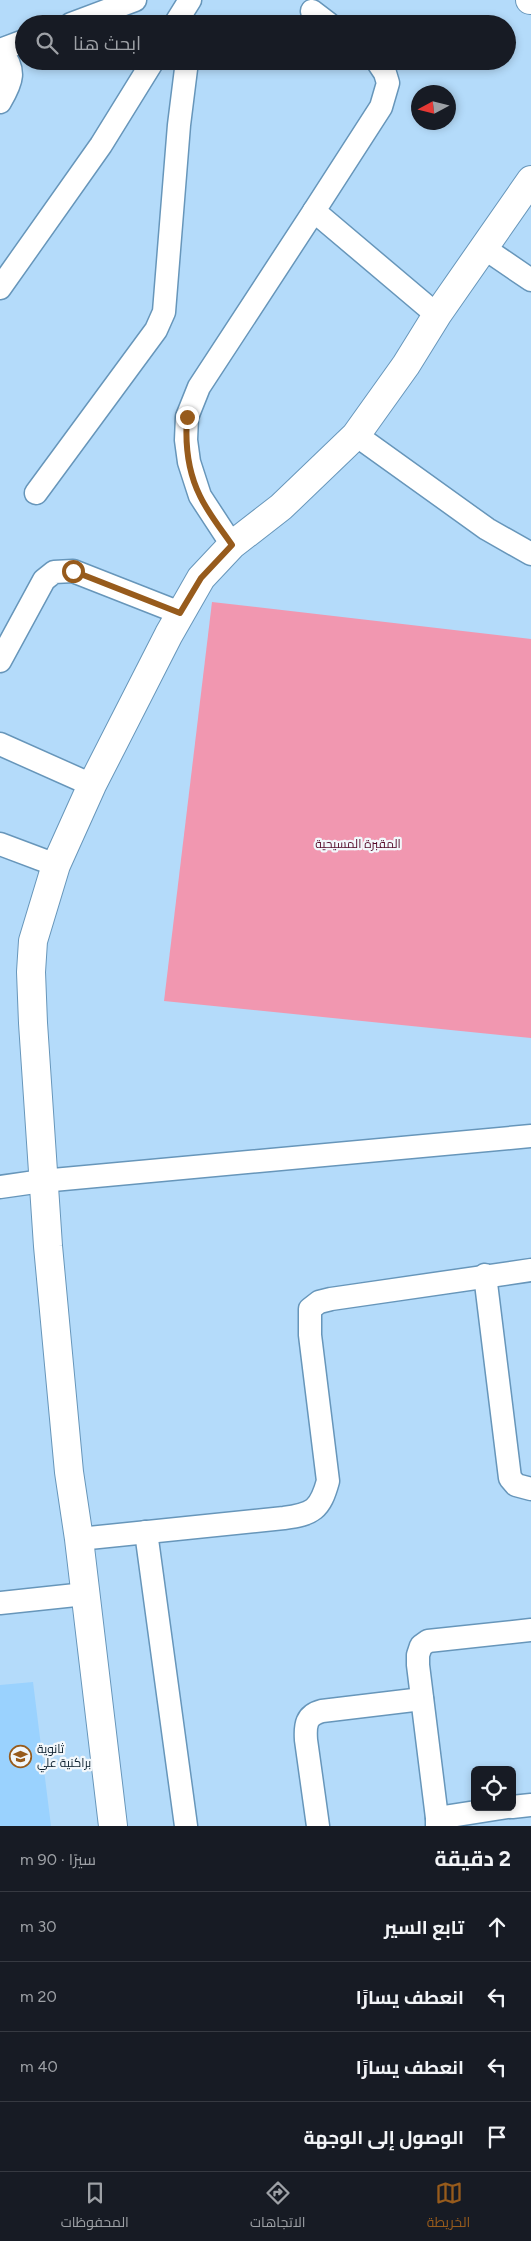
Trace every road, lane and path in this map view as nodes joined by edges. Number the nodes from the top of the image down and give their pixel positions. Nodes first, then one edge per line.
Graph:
1 (136, 0) edge
2 (190, 0) edge
3 (195, 0) edge
4 (95, 15) edge
5 (181, 15) edge
6 (193, 15) edge
7 (15, 44) edge
8 (0, 50) edge
9 (147, 70) edge
10 (186, 70) edge
11 (384, 70) edge
12 (0, 102) edge
13 (531, 180) edge
14 (314, 211) junction
15 (484, 248) junction
16 (531, 280) edge
17 (0, 288) edge
18 (437, 315) junction
19 (356, 435) junction
20 (36, 493) dead end
21 (232, 545) junction
22 (531, 554) edge
23 (180, 613) junction
24 (0, 661) edge
25 (0, 744) edge
26 (92, 785) junction
27 (0, 844) edge
28 (56, 865) junction
29 (531, 1136) edge
30 (42, 1181) junction
31 (0, 1187) edge
32 (531, 1270) edge
33 (486, 1275) junction
34 (531, 1489) edge
35 (146, 1532) junction
36 (79, 1539) junction
37 (85, 1594) junction
38 (0, 1603) edge
39 (531, 1630) edge
40 (422, 1699) junction
41 (531, 1805) edge
42 (516, 1807) edge
43 (489, 1811) edge
44 (437, 1822) edge
45 (113, 1826) edge
46 (186, 1826) edge
47 (318, 1826) edge

1 - 4 street
2 - 5 street
3 - 6 street
7 - 8 street
8 - 12 street
9 - 17 street
10 - 20 street
11 - 14 street
13 - 15 street
14 - 18 street
14 - 21 street
15 - 16 street
15 - 18 street
18 - 19 street
19 - 21 street
19 - 22 street
21 - 23 street
23 - 24 street
23 - 26 street
25 - 26 street
26 - 28 street
27 - 28 street
28 - 30 street
29 - 30 street
30 - 31 street
30 - 36 street
32 - 33 street
33 - 34 street
33 - 35 street
35 - 36 street
35 - 46 street
36 - 37 street
37 - 38 street
37 - 45 street
39 - 40 street
40 - 44 street
40 - 47 street
41 - 42 street
43 - 44 street

